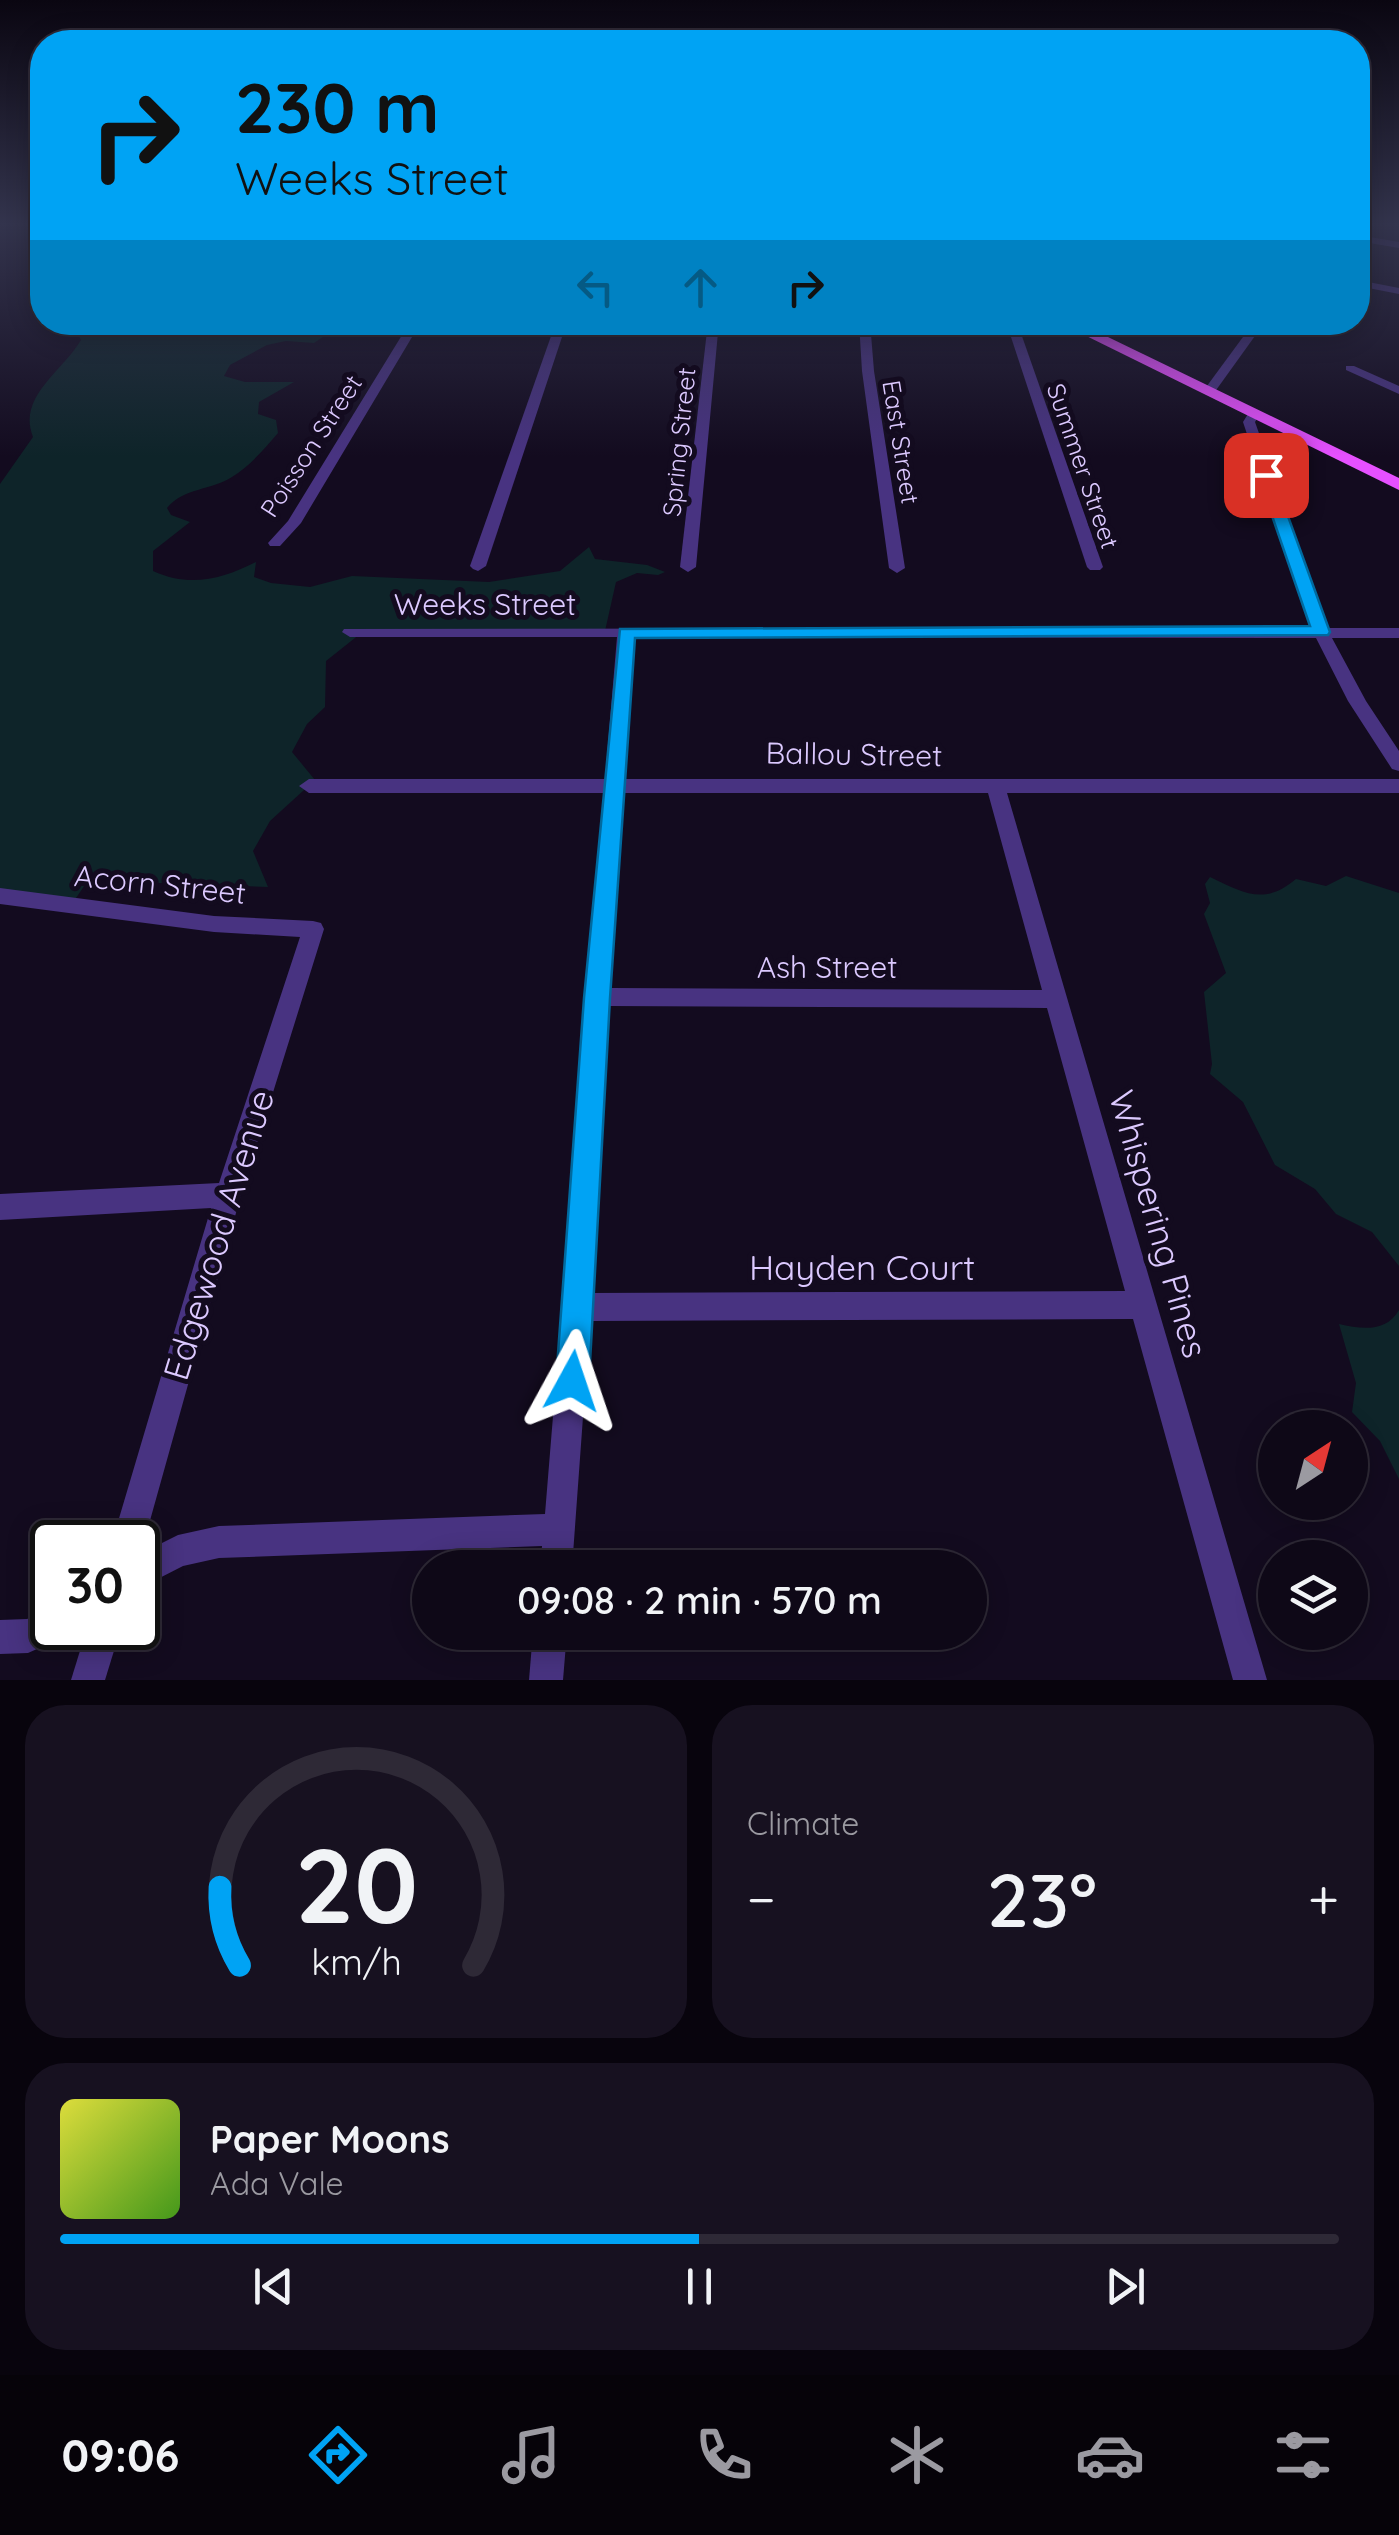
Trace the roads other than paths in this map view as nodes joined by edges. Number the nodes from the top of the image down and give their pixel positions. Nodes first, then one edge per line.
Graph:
1 (408, 335) edge
2 (558, 335) edge
3 (713, 335) edge
4 (865, 335) edge
5 (1014, 335) edge
6 (1093, 335) edge
7 (1250, 335) edge
8 (1350, 368) dead end
9 (1210, 390) junction
10 (1399, 390) edge
11 (1256, 412) junction
12 (1399, 485) edge
13 (274, 543) dead end
14 (478, 566) dead end
15 (688, 566) dead end
16 (897, 568) dead end
17 (1094, 568) dead end
18 (350, 632) dead end
19 (1321, 632) junction
20 (626, 633) junction
21 (1399, 633) edge
22 (1399, 765) edge
23 (613, 784) junction
24 (309, 786) dead end
25 (1399, 786) edge
26 (996, 788) junction
27 (0, 896) edge
28 (313, 928) joint
29 (597, 998) junction
30 (1058, 998) junction
31 (228, 1194) junction
32 (0, 1207) edge
33 (1144, 1305) junction
34 (579, 1307) junction
35 (134, 1520) edge
36 (559, 1530) junction
37 (557, 1550) edge
38 (160, 1561) edge
39 (30, 1635) edge
40 (0, 1636) edge
41 (97, 1650) edge
42 (548, 1650) edge
43 (88, 1680) edge
44 (546, 1680) edge
45 (1250, 1680) edge

1 - 13 street, Poisson Street
2 - 14 street
3 - 15 street, Spring Street
4 - 16 street, East Street
5 - 17 street, Summer Street
6 - 9 main road
7 - 9 street
8 - 10 street
9 - 11 main road
11 - 12 main road
11 - 19 street
18 - 20 street, Weeks Street
19 - 20 street, Weeks Street
19 - 21 street, Weeks Street
19 - 22 street
20 - 23 street
23 - 24 street, Ballou Street
23 - 26 street, Ballou Street
23 - 29 street
25 - 26 street, Ballou Street
26 - 30 street, Whispering Pines
27 - 28 street, Acorn Street
28 - 31 street, Edgewood Avenue
29 - 30 street, Ash Street
29 - 34 street
30 - 33 street, Whispering Pines
31 - 32 street
31 - 35 street, Edgewood Avenue
33 - 34 street, Hayden Court
33 - 45 street, Whispering Pines
34 - 36 street
36 - 37 street
36 - 38 street
39 - 40 street
41 - 43 street
42 - 44 street

